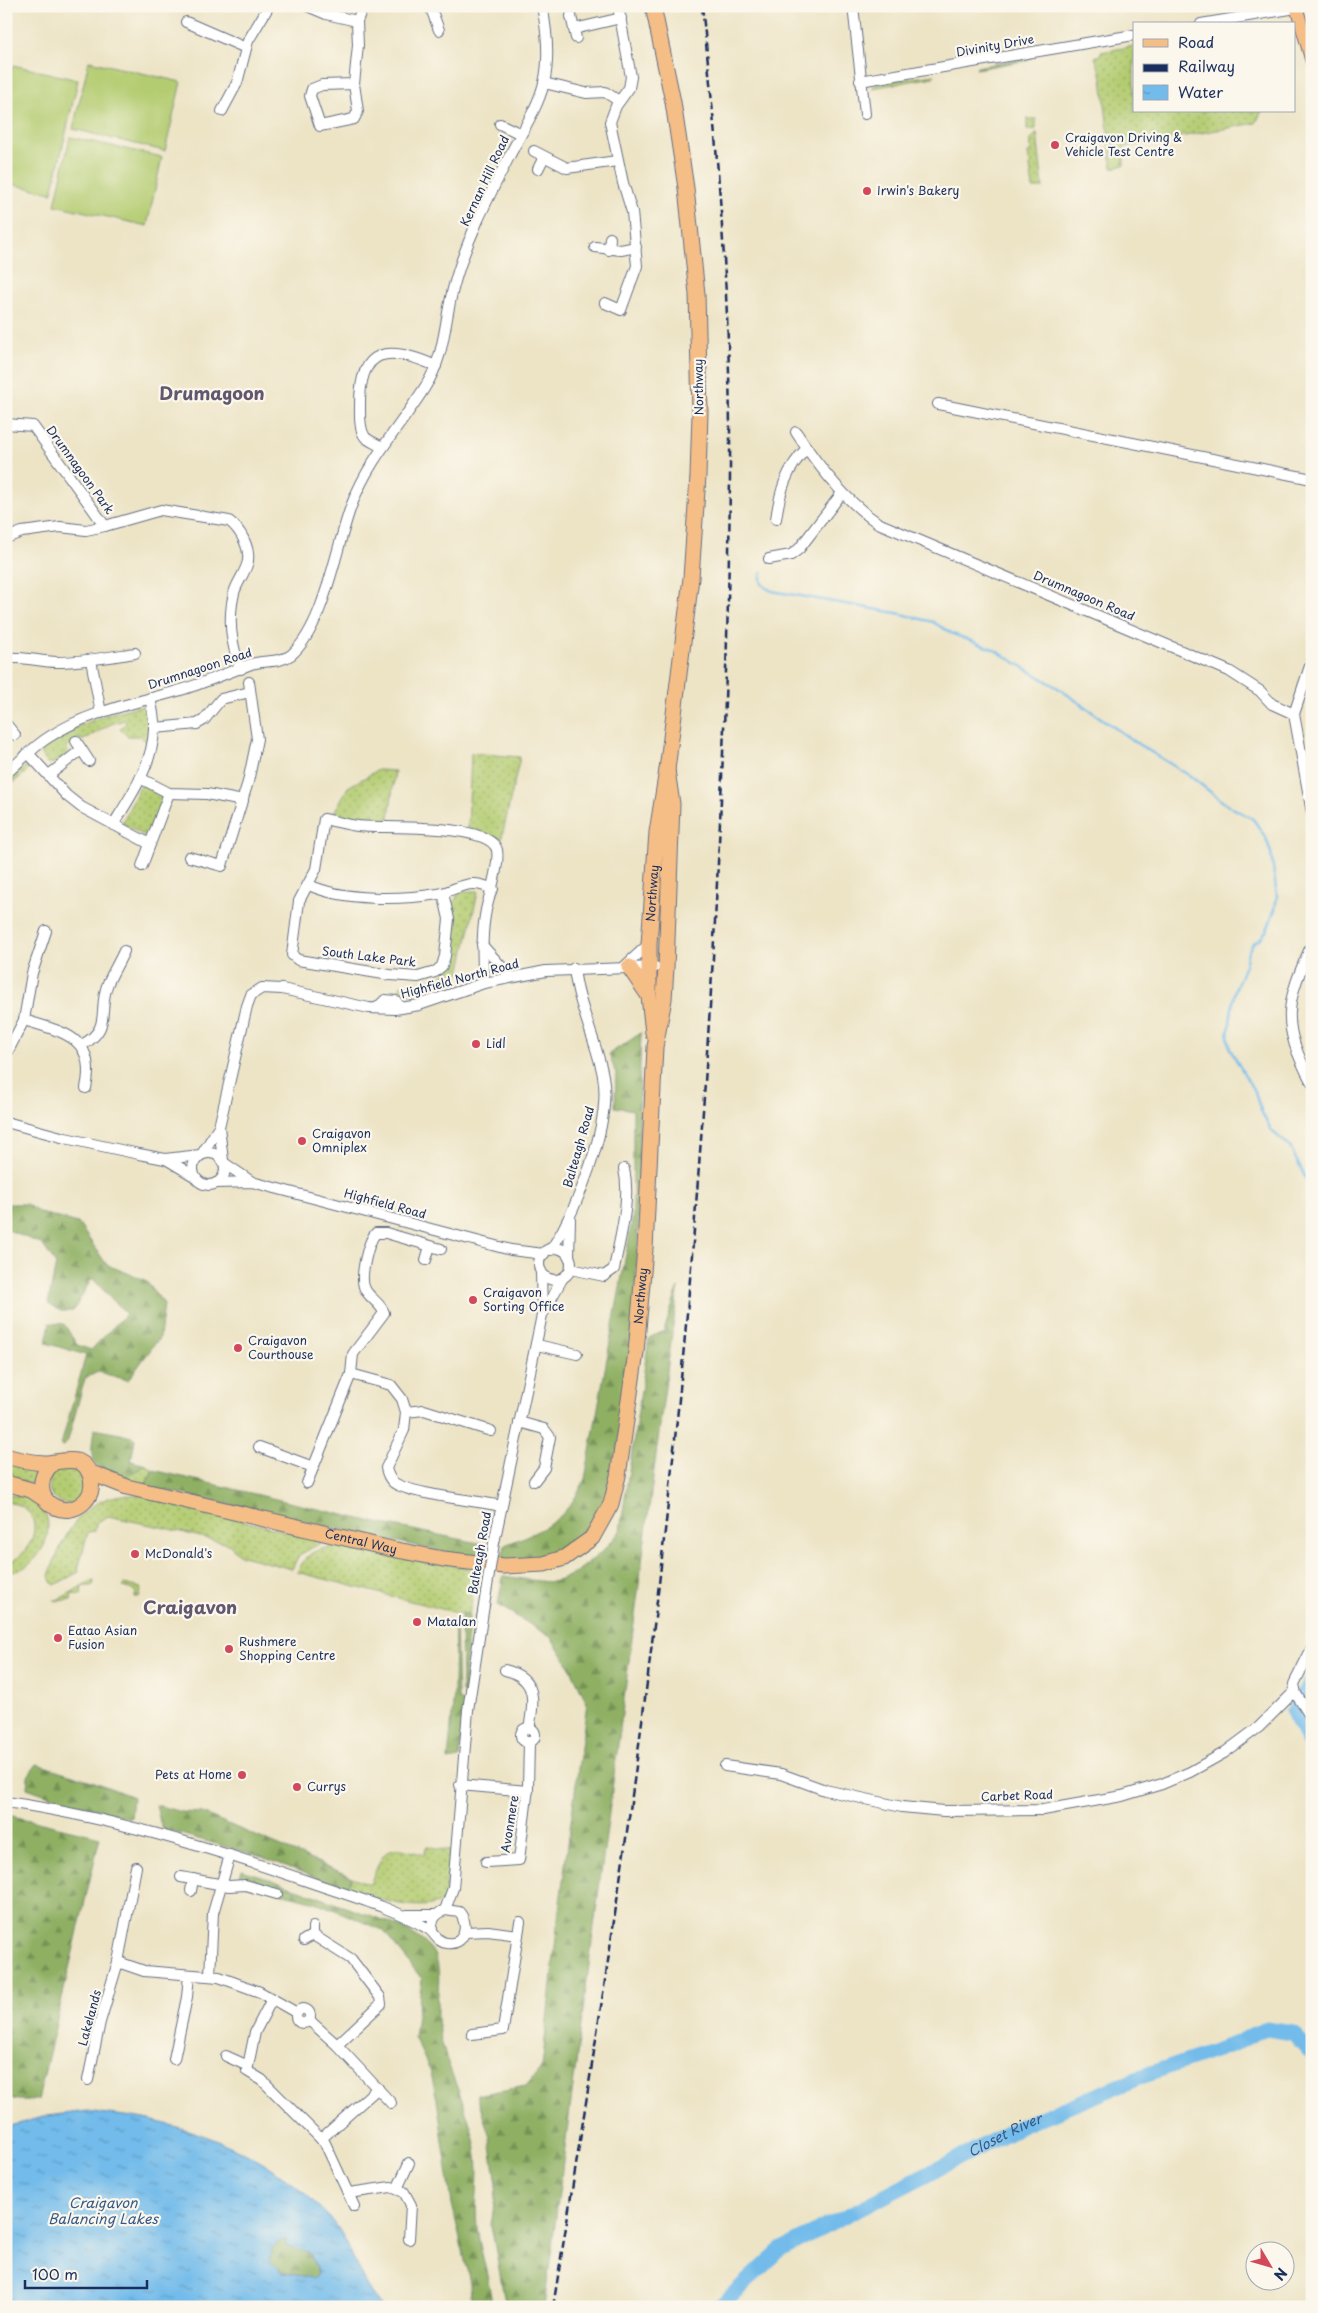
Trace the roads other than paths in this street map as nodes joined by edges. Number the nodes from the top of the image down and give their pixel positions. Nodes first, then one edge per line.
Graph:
1 (269, 6) edge
2 (307, 6) edge
3 (363, 6) edge
4 (430, 6) edge
5 (542, 6) edge
6 (618, 6) edge
7 (654, 6) edge
8 (852, 6) edge
9 (1296, 7) edge
10 (571, 16) dead end
11 (621, 18) junction
12 (357, 21) junction
13 (1212, 22) edge
14 (191, 27) dead end
15 (439, 30) dead end
16 (1133, 35) edge
17 (246, 48) junction
18 (1312, 62) edge
19 (860, 81) junction
20 (544, 83) junction
21 (354, 84) junction
22 (620, 101) junction
23 (222, 111) dead end
24 (865, 114) dead end
25 (500, 124) dead end
26 (521, 134) junction
27 (534, 151) dead end
28 (544, 157) junction
29 (617, 161) junction
30 (538, 169) dead end
31 (610, 238) dead end
32 (595, 247) dead end
33 (636, 247) junction
34 (609, 250) junction
35 (605, 303) dead end
36 (436, 366) junction
37 (938, 404) dead end
38 (6, 424) edge
39 (394, 429) joint
40 (796, 432) dead end
41 (382, 447) junction
42 (807, 448) junction
43 (1312, 478) edge
44 (842, 493) junction
45 (776, 519) dead end
46 (105, 526) junction
47 (6, 538) edge
48 (769, 559) dead end
49 (135, 653) dead end
50 (6, 658) edge
51 (91, 660) junction
52 (1312, 660) edge
53 (241, 669) junction
54 (150, 698) junction
55 (101, 713) junction
56 (1294, 714) junction
57 (6, 724) edge
58 (154, 728) junction
59 (15, 735) dead end
60 (28, 753) junction
61 (89, 761) dead end
62 (667, 770) junction
63 (6, 774) edge
64 (49, 775) junction
65 (140, 778) junction
66 (169, 793) junction
67 (243, 801) junction
68 (1312, 813) edge
69 (114, 825) junction
70 (150, 844) junction
71 (188, 857) dead end
72 (142, 866) dead end
73 (309, 884) junction
74 (493, 889) junction
75 (443, 894) junction
76 (46, 931) dead end
77 (42, 944) junction
78 (649, 944) junction
79 (1312, 944) edge
80 (482, 945) junction
81 (53, 948) dead end
82 (124, 951) dead end
83 (626, 967) junction
84 (574, 968) junction
85 (658, 968) junction
86 (511, 977) junction
87 (484, 983) junction
88 (649, 996) junction
89 (24, 1020) junction
90 (82, 1045) junction
91 (655, 1047) junction
92 (6, 1055) edge
93 (90, 1083) dead end
94 (1312, 1083) edge
95 (6, 1122) edge
96 (218, 1128) junction
97 (201, 1154) junction
98 (166, 1159) junction
99 (223, 1162) junction
100 (624, 1169) dead end
101 (194, 1176) junction
102 (252, 1182) junction
103 (216, 1183) junction
104 (570, 1215) junction
105 (430, 1246) junction
106 (441, 1249) dead end
107 (511, 1250) junction
108 (547, 1252) junction
109 (569, 1257) junction
110 (426, 1260) dead end
111 (540, 1268) junction
112 (570, 1269) junction
113 (562, 1279) junction
114 (542, 1315) junction
115 (537, 1345) junction
116 (577, 1354) dead end
117 (352, 1374) junction
118 (406, 1412) junction
119 (519, 1422) junction
120 (491, 1431) dead end
121 (259, 1447) dead end
122 (6, 1456) edge
123 (53, 1463) junction
124 (313, 1467) junction
125 (89, 1472) junction
126 (534, 1481) dead end
127 (6, 1483) edge
128 (307, 1483) dead end
129 (127, 1487) junction
130 (46, 1500) junction
131 (87, 1500) junction
132 (502, 1506) junction
133 (592, 1538) joint
134 (1312, 1648) edge
135 (505, 1670) dead end
136 (1296, 1692) junction
137 (1312, 1719) edge
138 (725, 1766) dead end
139 (460, 1785) junction
140 (528, 1791) junction
141 (6, 1802) edge
142 (230, 1855) junction
143 (486, 1862) dead end
144 (136, 1864) dead end
145 (181, 1877) dead end
146 (193, 1879) junction
147 (221, 1885) junction
148 (453, 1888) junction
149 (191, 1891) dead end
150 (277, 1894) dead end
151 (459, 1912) junction
152 (440, 1913) junction
153 (404, 1914) junction
154 (520, 1922) dead end
155 (432, 1931) junction
156 (465, 1932) junction
157 (310, 1934) dead end
158 (518, 1935) junction
159 (118, 1962) junction
160 (189, 1974) junction
161 (210, 1976) junction
162 (272, 1999) junction
163 (472, 2034) dead end
164 (337, 2045) junction
165 (226, 2056) dead end
166 (174, 2059) dead end
167 (248, 2066) junction
168 (88, 2080) dead end
169 (378, 2088) junction
170 (391, 2102) dead end
171 (321, 2138) junction
172 (409, 2163) dead end
173 (398, 2190) junction
174 (349, 2193) junction
175 (354, 2206) dead end
176 (406, 2235) dead end

1 - 17 street
2 - 12 street
3 - 12 street
4 - 15 street
5 - 20 street, Kernan Hill Road
6 - 11 street
7 - 62 highway, Northway
8 - 19 street
9 - 13 street
9 - 18 main road
10 - 11 street
11 - 22 street
12 - 21 street
14 - 17 street
16 - 19 street, Divinity Drive
17 - 23 street
19 - 24 street
20 - 22 street
20 - 26 street, Kernan Hill Road
21 - 21 street
22 - 29 street
25 - 26 street
26 - 36 street, Kernan Hill Road
27 - 28 street
28 - 29 street
28 - 30 street
29 - 33 street
31 - 34 street
32 - 34 street
33 - 34 street
33 - 35 street
36 - 39 street, Kernan Hill Road
36 - 41 street
37 - 43 street
38 - 46 street, Drumnagoon Park
39 - 41 street, Drumnagoon Road
40 - 42 street, Drumnagoon Road
41 - 53 street, Drumnagoon Road
42 - 44 street, Drumnagoon Road
42 - 45 street
44 - 48 street
44 - 56 street, Drumnagoon Road
46 - 47 street, Drumnagoon Park
46 - 53 street, Drumnagoon Park
49 - 51 street
50 - 51 street
51 - 55 street
52 - 56 street
53 - 54 street, Drumnagoon Road
54 - 55 street, Drumnagoon Road
54 - 58 street
55 - 60 street, Drumnagoon Road
56 - 68 street
57 - 59 street
58 - 65 street
58 - 67 street
60 - 63 street, Drumnagoon Road
60 - 64 street
61 - 64 street
62 - 78 highway, Northway
62 - 85 highway, Northway
64 - 69 street
65 - 66 street
65 - 69 street
66 - 67 street
66 - 70 street
67 - 71 street
69 - 70 street
70 - 72 street
73 - 74 street, South Lake Park
73 - 75 street
73 - 75 street, South Lake Park
74 - 75 street
74 - 80 street, South Lake Park
76 - 77 street
77 - 81 street
77 - 89 street
78 - 83 street
78 - 85 highway, Northway
79 - 94 street
80 - 86 street
80 - 87 street, South Lake Park
82 - 90 street
83 - 84 street, Highfield North Road
83 - 85 street, Highfield North Road
83 - 88 highway
84 - 86 street, Highfield North Road
84 - 104 street, Balteagh Road
85 - 88 highway, Northway
85 - 91 highway, Northway
86 - 87 street, Highfield North Road
87 - 96 street, Highfield North Road
88 - 91 highway, Northway
89 - 90 street
89 - 92 street
90 - 93 street
91 - 133 highway, Northway
95 - 98 street, Highfield Road
96 - 97 street, Highfield North Road
96 - 99 street, Highfield North Road
97 - 98 street, Highfield Road
97 - 99 street, Highfield Road
97 - 101 street
98 - 101 street, Highfield Road
99 - 102 street, Highfield Road
99 - 103 street
100 - 112 street
101 - 103 street, Highfield Road
102 - 103 street, Highfield Road
102 - 107 street, Highfield Road
104 - 108 street, Balteagh Road
104 - 109 street, Balteagh Road
105 - 106 street
105 - 110 street
105 - 117 street
107 - 108 street, Highfield Road
107 - 111 street, Highfield Road
108 - 109 street
108 - 111 street
109 - 112 street
111 - 113 street
111 - 114 street, Balteagh Road
112 - 113 street
113 - 114 street, Balteagh Road
114 - 115 street, Balteagh Road
115 - 116 street
115 - 119 street, Balteagh Road
117 - 118 street
117 - 124 street
118 - 120 street
118 - 132 street
119 - 126 street
119 - 132 street, Balteagh Road
121 - 124 street
122 - 123 highway
123 - 125 highway
123 - 130 highway
124 - 128 street
125 - 129 highway, Central Way
125 - 131 highway
127 - 130 highway
129 - 131 highway, Central Way
129 - 133 highway, Central Way
130 - 131 highway
132 - 139 street, Balteagh Road, bridge
134 - 136 street, Carbet Road
135 - 140 street, Avonmere
136 - 137 street
136 - 138 street, Carbet Road
139 - 140 street, Avonmere
139 - 148 street, Balteagh Road
140 - 143 street, Avonmere
141 - 142 street
142 - 147 street
142 - 153 street
144 - 159 street, Lakelands
145 - 146 street
146 - 147 street
146 - 149 street
147 - 150 street
147 - 161 street
148 - 151 street, Balteagh Road
148 - 152 street, Balteagh Road
151 - 152 street
151 - 156 street
152 - 153 street
152 - 155 street
153 - 155 street
154 - 158 street
155 - 156 street
156 - 158 street
157 - 164 street
158 - 163 street
159 - 160 street
159 - 168 street, Lakelands
160 - 161 street
160 - 166 street
161 - 162 street
162 - 164 street
162 - 167 street
164 - 169 street
165 - 167 street
167 - 171 street
169 - 170 street
169 - 171 street
171 - 174 street
172 - 173 street
173 - 174 street
173 - 176 street
174 - 175 street

